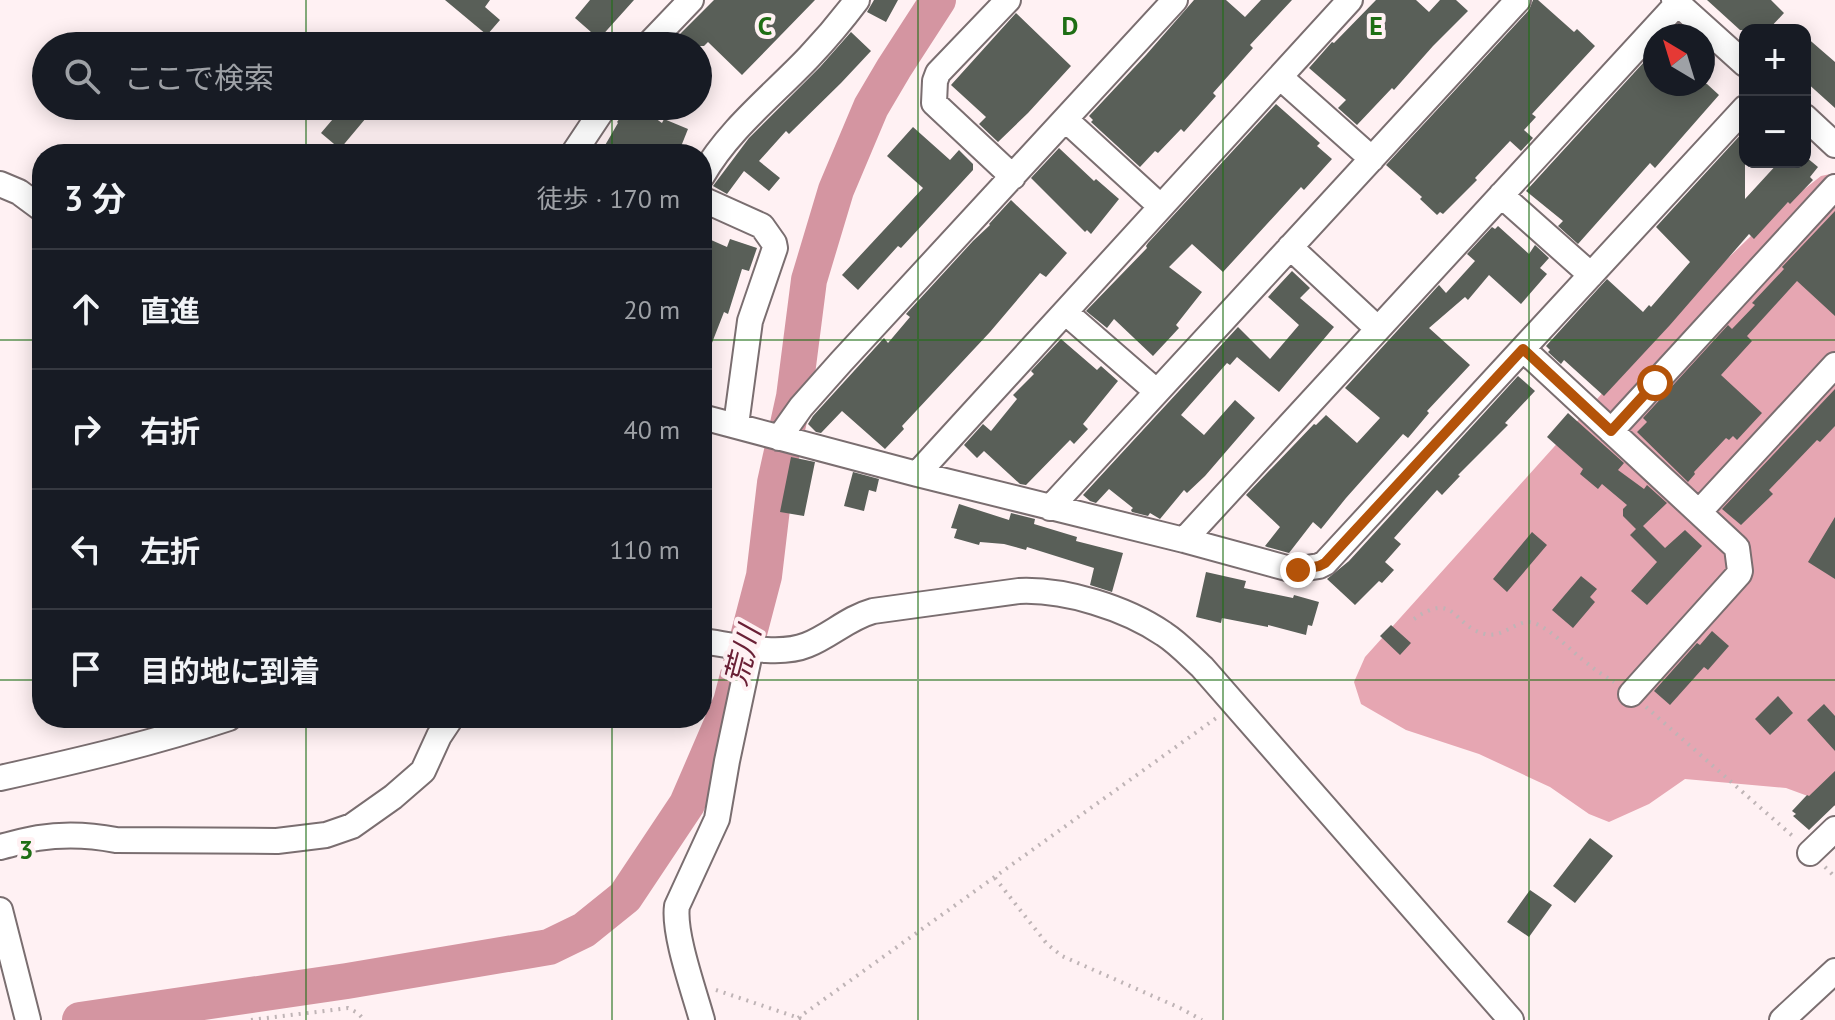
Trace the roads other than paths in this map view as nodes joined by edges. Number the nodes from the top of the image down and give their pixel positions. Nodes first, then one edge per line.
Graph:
1 (691, 0) edge
2 (857, 0) edge
3 (1008, 0) edge
4 (1175, 0) edge
5 (1350, 0) edge
6 (1518, 0) edge
7 (1676, 2) edge
8 (660, 32) edge
9 (1739, 59) edge
10 (1280, 77) junction
11 (1739, 115) edge
12 (596, 120) edge
13 (1066, 120) junction
14 (1811, 123) edge
15 (580, 144) edge
16 (1835, 145) edge
17 (1372, 159) junction
18 (712, 162) edge
19 (1013, 177) junction
20 (0, 184) edge
21 (1835, 187) edge
22 (1501, 195) junction
23 (32, 202) edge
24 (712, 204) edge
25 (1160, 206) junction
26 (1290, 247) junction
27 (1591, 275) junction
28 (1065, 312) junction
29 (1378, 329) junction
30 (1523, 349) junction
31 (1835, 365) edge
32 (1156, 391) junction
33 (712, 419) edge
34 (736, 425) junction
35 (1611, 431) junction
36 (779, 438) junction
37 (917, 474) junction
38 (1050, 508) junction
39 (1700, 511) junction
40 (1184, 540) junction
41 (712, 642) edge
42 (751, 648) junction
43 (1631, 694) dead end
44 (198, 728) edge
45 (444, 728) edge
46 (0, 778) edge
47 (1835, 829) edge
48 (0, 847) edge
49 (1810, 853) dead end
50 (0, 910) edge
51 (1835, 971) edge
52 (1791, 1018) edge
53 (28, 1020) edge
54 (702, 1020) edge
55 (1511, 1020) edge

1 - 8 street
2 - 18 street
3 - 19 street
4 - 13 street
5 - 10 street
6 - 17 street
7 - 9 street
7 - 22 street
10 - 17 street
10 - 25 street
11 - 27 street
12 - 15 street
13 - 19 street
13 - 25 street
14 - 16 street
17 - 26 street
19 - 36 street
20 - 23 street
21 - 35 street
22 - 27 street
22 - 29 street
24 - 34 street
25 - 28 street
26 - 29 street
26 - 32 street
27 - 30 street
28 - 32 street
28 - 37 street
29 - 40 street
30 - 35 street
30 - 40 street
31 - 39 street
32 - 38 street
33 - 34 street
34 - 36 street
35 - 39 street
36 - 37 street
37 - 38 street
38 - 40 street
39 - 43 street
41 - 42 street
42 - 54 street
42 - 55 street
44 - 46 street
45 - 48 street
47 - 49 street
50 - 53 street
51 - 52 street

